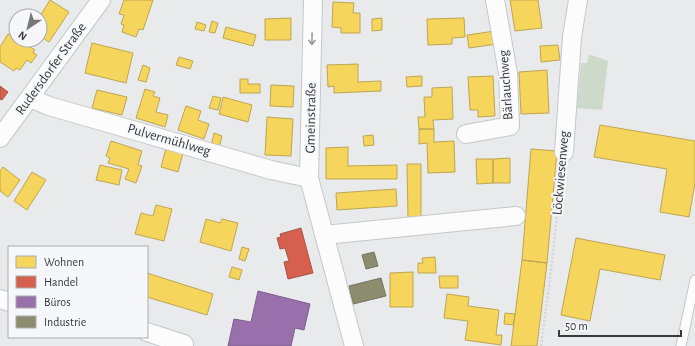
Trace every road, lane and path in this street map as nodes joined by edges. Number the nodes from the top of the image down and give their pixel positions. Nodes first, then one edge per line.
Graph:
1 (101, 0) edge
2 (313, 0) edge
3 (496, 0) edge
4 (578, 0) edge
5 (30, 98) junction
6 (466, 134) dead end
7 (0, 138) edge
8 (564, 152) joint
9 (309, 178) junction
10 (516, 216) dead end
11 (324, 235) junction
12 (695, 280) edge
13 (148, 332) edge
14 (184, 344) dead end
15 (354, 346) edge
16 (541, 346) edge
17 (681, 346) edge

1 - 5 street, Rudersdorfer Straße
2 -> 9 street, Gmeinstraße
3 - 6 street, Bärlauchweg
4 - 8 street, Löckwiesenweg
5 - 7 street, Rudersdorfer Straße
5 - 9 street, Pulvermühlweg
8 - 16 path, Löckwiesenweg
9 - 11 street, Gmeinstraße
10 - 11 street
11 - 15 street, Gmeinstraße
12 - 17 lane
13 - 14 street

